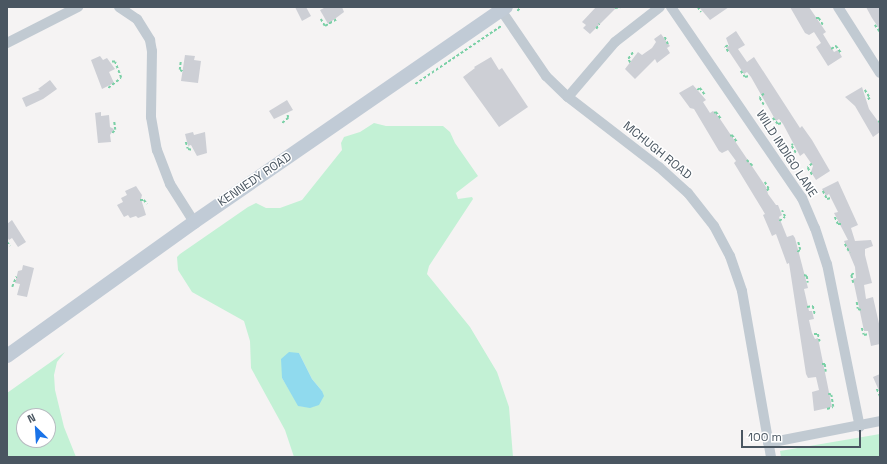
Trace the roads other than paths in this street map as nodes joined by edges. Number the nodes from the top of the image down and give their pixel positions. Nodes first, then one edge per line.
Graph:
1 (78, 7) edge
2 (119, 7) edge
3 (660, 7) edge
4 (671, 7) edge
5 (838, 7) edge
6 (508, 10) edge
7 (7, 43) edge
8 (880, 73) edge
9 (568, 97) junction
10 (194, 222) junction
11 (7, 356) edge
12 (880, 421) edge
13 (860, 427) junction
14 (768, 442) junction
15 (771, 457) edge

1 - 7 street
2 - 10 street
3 - 9 street
4 - 13 street, WILD INDIGO LANE
5 - 8 street
6 - 9 street, MCHUGH ROAD
6 - 10 main road, KENNEDY ROAD
9 - 14 street, MCHUGH ROAD
10 - 11 main road, KENNEDY ROAD
12 - 13 street
13 - 14 street
14 - 15 street, MCHUGH ROAD

